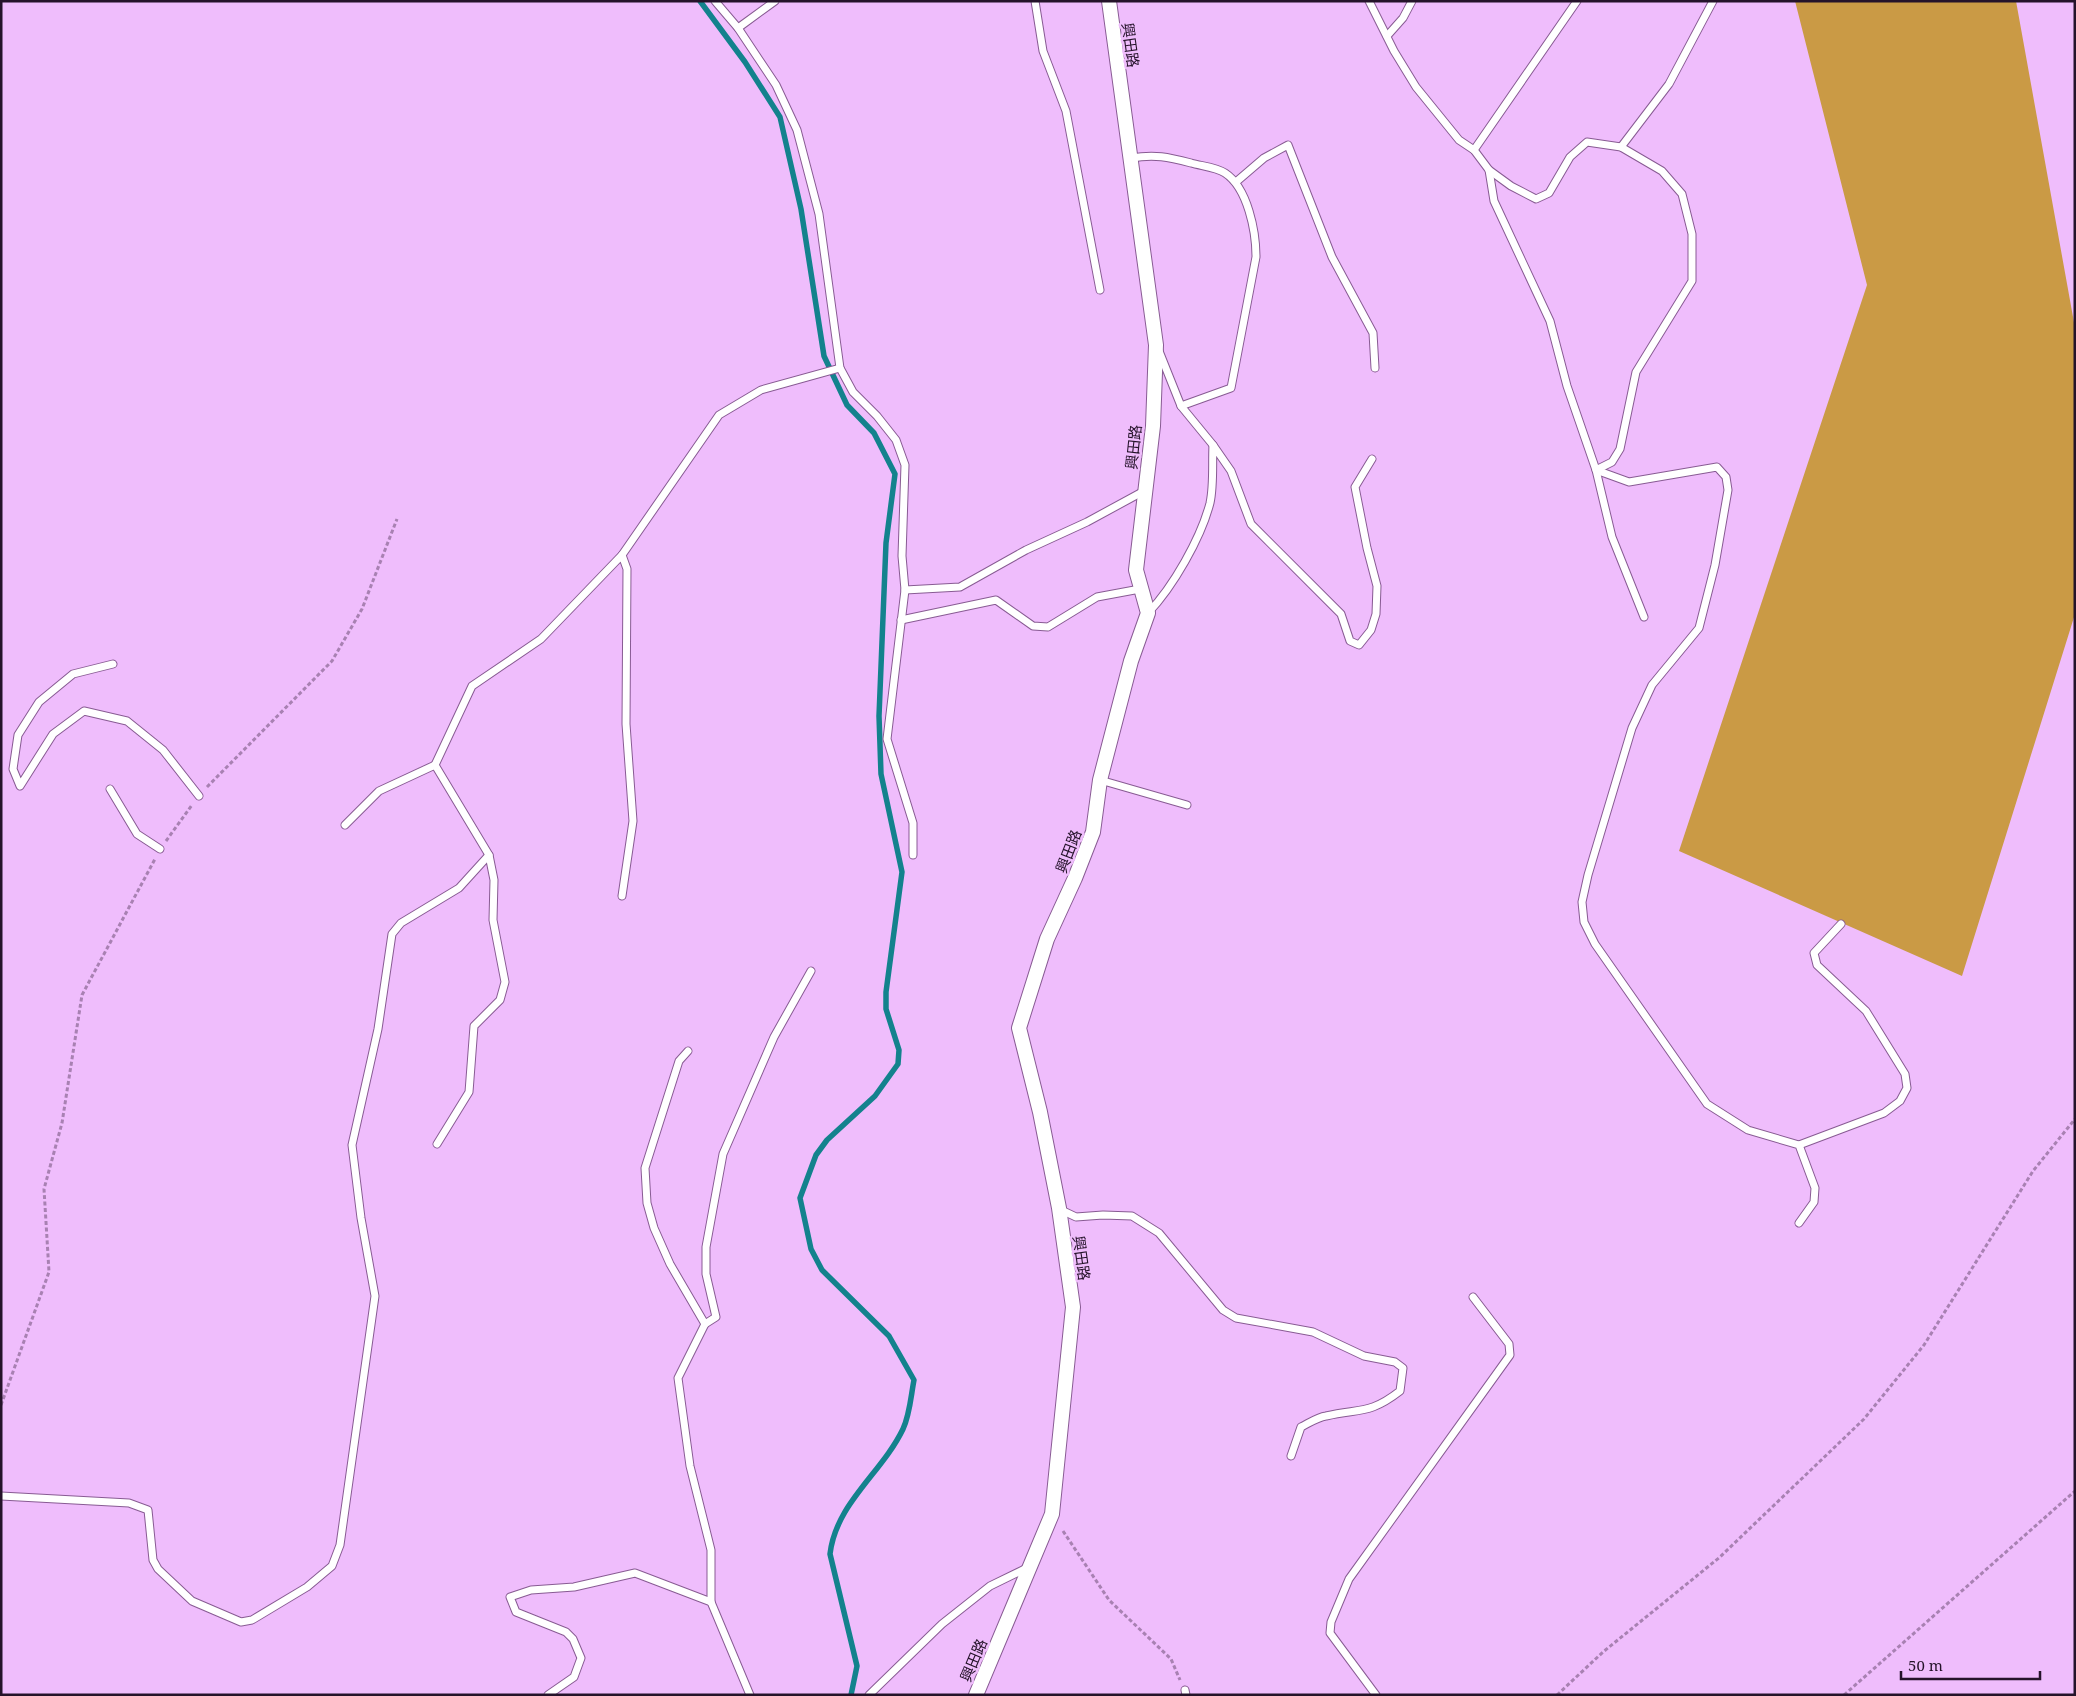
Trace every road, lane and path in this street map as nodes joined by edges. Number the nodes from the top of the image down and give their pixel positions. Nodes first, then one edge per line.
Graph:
1 (715, 1) edge
2 (775, 1) edge
3 (1035, 1) edge
4 (1109, 1) edge
5 (1369, 1) edge
6 (1412, 1) edge
7 (1577, 1) edge
8 (1713, 1) edge
9 (738, 28) junction
10 (1388, 36) junction
11 (1621, 147) junction
12 (1474, 150) junction
13 (1131, 158) junction
14 (1489, 170) junction
15 (1236, 182) junction
16 (1100, 290) dead end
17 (1156, 345) junction
18 (840, 368) junction
19 (1374, 368) dead end
20 (1181, 406) junction
21 (1213, 445) junction
22 (1372, 459) dead end
23 (1596, 470) junction
24 (1145, 491) junction
25 (397, 520) dead end
26 (622, 555) junction
27 (1140, 589) junction
28 (905, 590) junction
29 (1148, 613) junction
30 (1644, 617) dead end
31 (901, 620) junction
32 (113, 664) dead end
33 (435, 765) junction
34 (1100, 780) junction
35 (110, 789) dead end
36 (199, 796) junction
37 (1187, 805) dead end
38 (345, 825) dead end
39 (160, 849) junction
40 (490, 855) junction
41 (913, 855) dead end
42 (622, 896) dead end
43 (1841, 924) dead end
44 (811, 971) dead end
45 (688, 1051) dead end
46 (2075, 1119) edge
47 (437, 1144) dead end
48 (1799, 1145) junction
49 (1059, 1208) junction
50 (1799, 1223) dead end
51 (1473, 1297) dead end
52 (706, 1324) junction
53 (1, 1405) edge
54 (1291, 1456) dead end
55 (2075, 1490) edge
56 (1, 1496) edge
57 (1052, 1514) junction
58 (1031, 1566) junction
59 (711, 1602) junction
60 (1185, 1692) edge
61 (548, 1695) edge
62 (750, 1695) edge
63 (868, 1695) edge
64 (976, 1695) edge
65 (1376, 1695) edge
66 (1557, 1695) edge
67 (1844, 1695) edge

1 - 9 lane
2 - 9 lane
3 - 16 lane
4 - 13 street, 興田路
5 - 10 lane
6 - 10 lane
7 - 12 lane
8 - 11 lane
9 - 18 lane
10 - 12 lane
11 - 14 lane
11 - 23 lane
12 - 14 lane
13 - 15 lane
13 - 17 street, 興田路
14 - 23 lane
15 - 19 lane
15 - 20 lane
17 - 20 lane
17 - 24 street, 興田路
18 - 26 lane
18 - 28 lane
20 - 21 lane
21 - 22 lane
21 - 29 lane
23 - 30 lane
23 - 48 lane
24 - 27 street, 興田路
24 - 28 lane
25 - 36 path
26 - 33 lane
26 - 42 lane
27 - 29 street, 興田路
27 - 31 lane
28 - 31 lane
29 - 34 street, 興田路
31 - 41 lane
32 - 36 lane
33 - 38 lane
33 - 40 lane
34 - 37 lane
34 - 49 street, 興田路
35 - 39 lane
36 - 39 path
39 - 53 path
40 - 47 lane
40 - 56 lane
43 - 48 lane
44 - 52 lane
45 - 52 lane
46 - 66 path
48 - 50 lane
49 - 54 lane
49 - 57 street, 興田路
51 - 65 lane
52 - 59 lane
55 - 67 path
57 - 58 street, 興田路
57 - 60 path
58 - 63 lane
58 - 64 street, 興田路
59 - 61 lane
59 - 62 lane

